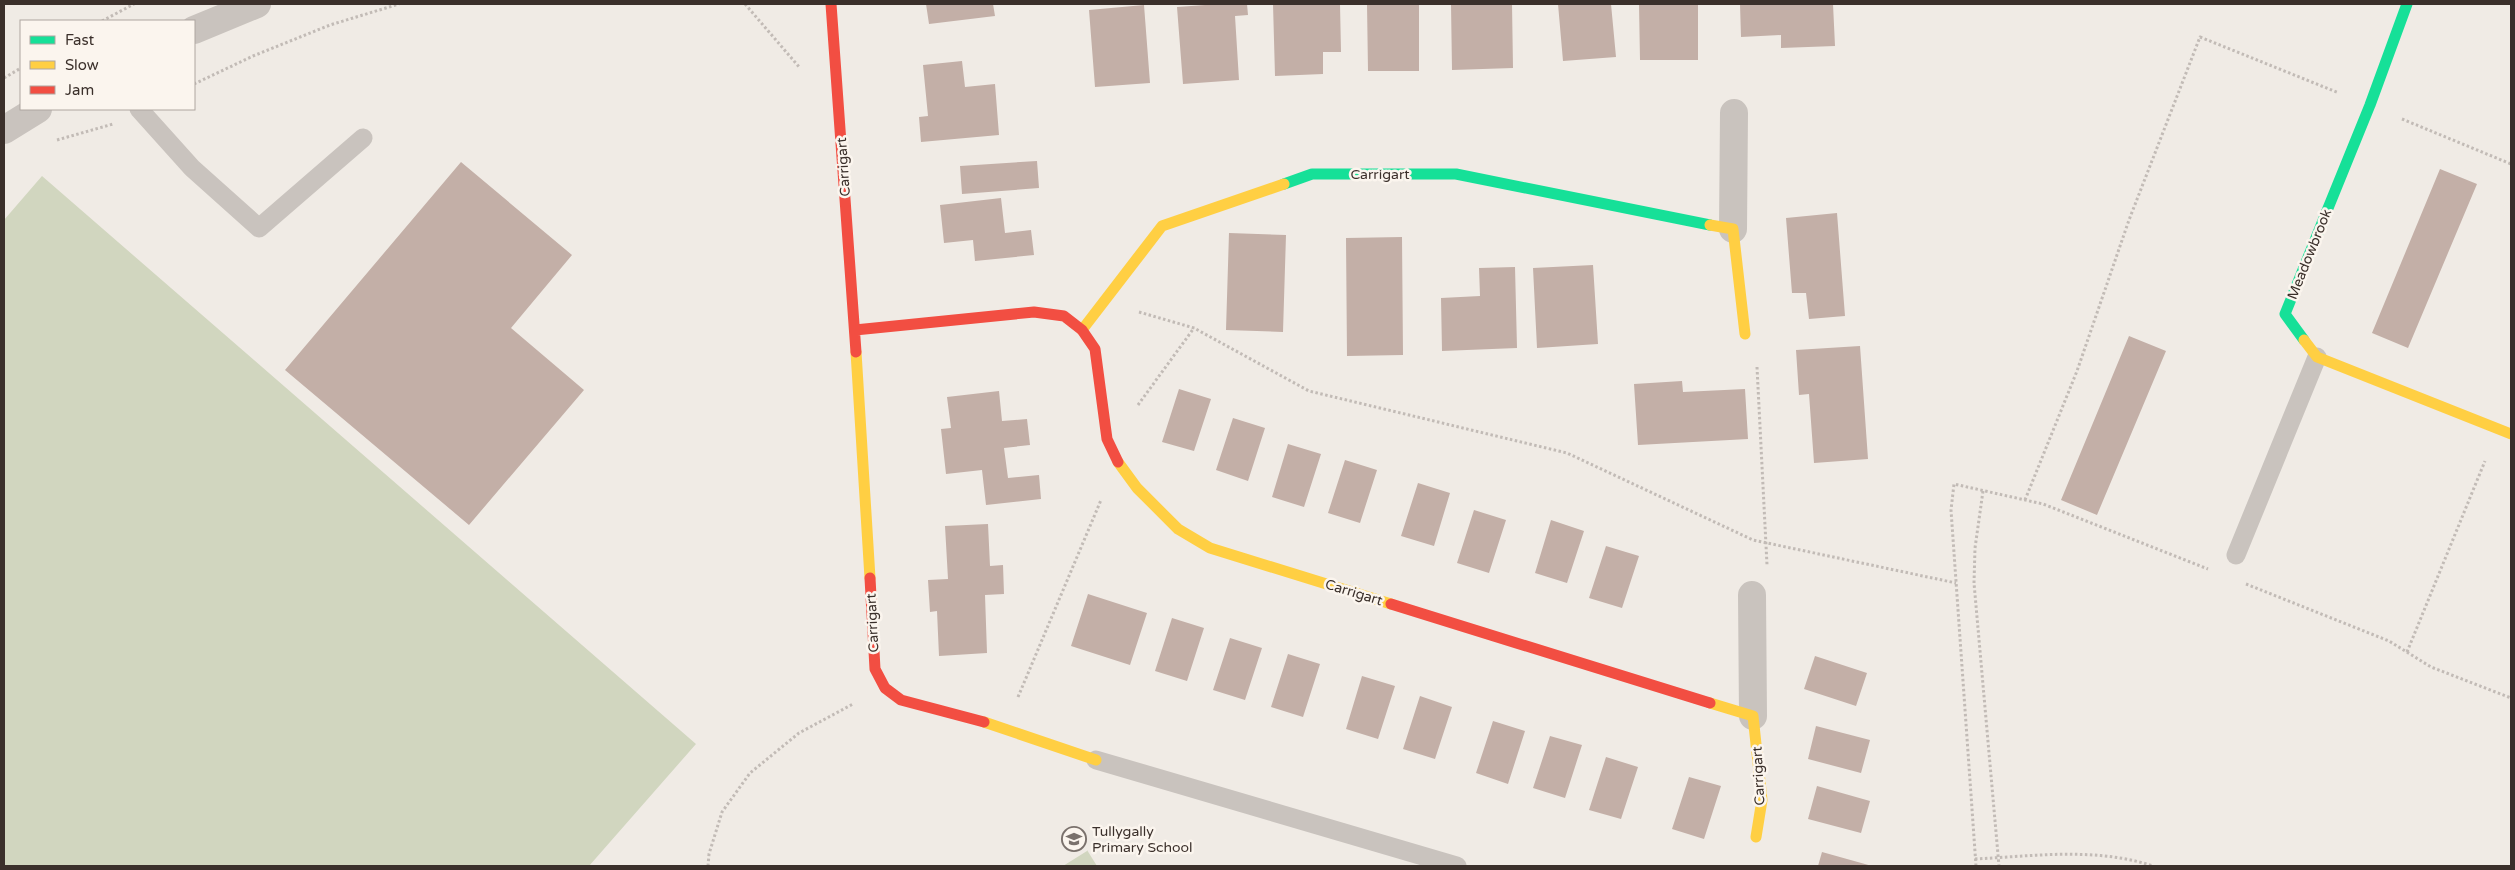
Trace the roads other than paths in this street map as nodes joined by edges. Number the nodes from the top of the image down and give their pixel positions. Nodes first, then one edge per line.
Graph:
1 (257, 4) edge
2 (831, 4) edge
3 (2406, 4) edge
4 (195, 30) edge
5 (36, 110) edge
6 (140, 110) edge
7 (1734, 113) dead end
8 (4, 130) edge
9 (363, 138) dead end
10 (1734, 229) junction
11 (855, 330) junction
12 (1082, 330) junction
13 (1745, 334) road end
14 (2317, 357) junction
15 (2511, 434) edge
16 (2236, 556) dead end
17 (1752, 595) dead end
18 (1753, 716) junction
19 (1096, 760) joint
20 (1756, 837) dead end
21 (1457, 866) edge

1 - 4 street
2 - 11 street, Carrigart
3 - 14 street, Meadowbrook
5 - 8 street
6 - 9 lane
7 - 10 street
10 - 12 street, Carrigart
10 - 13 street
11 - 12 street, Carrigart
11 - 19 street, Carrigart
12 - 18 street, Carrigart
14 - 15 street
14 - 16 lane
17 - 18 street, Carrigart
18 - 20 street, Carrigart
19 - 21 lane

